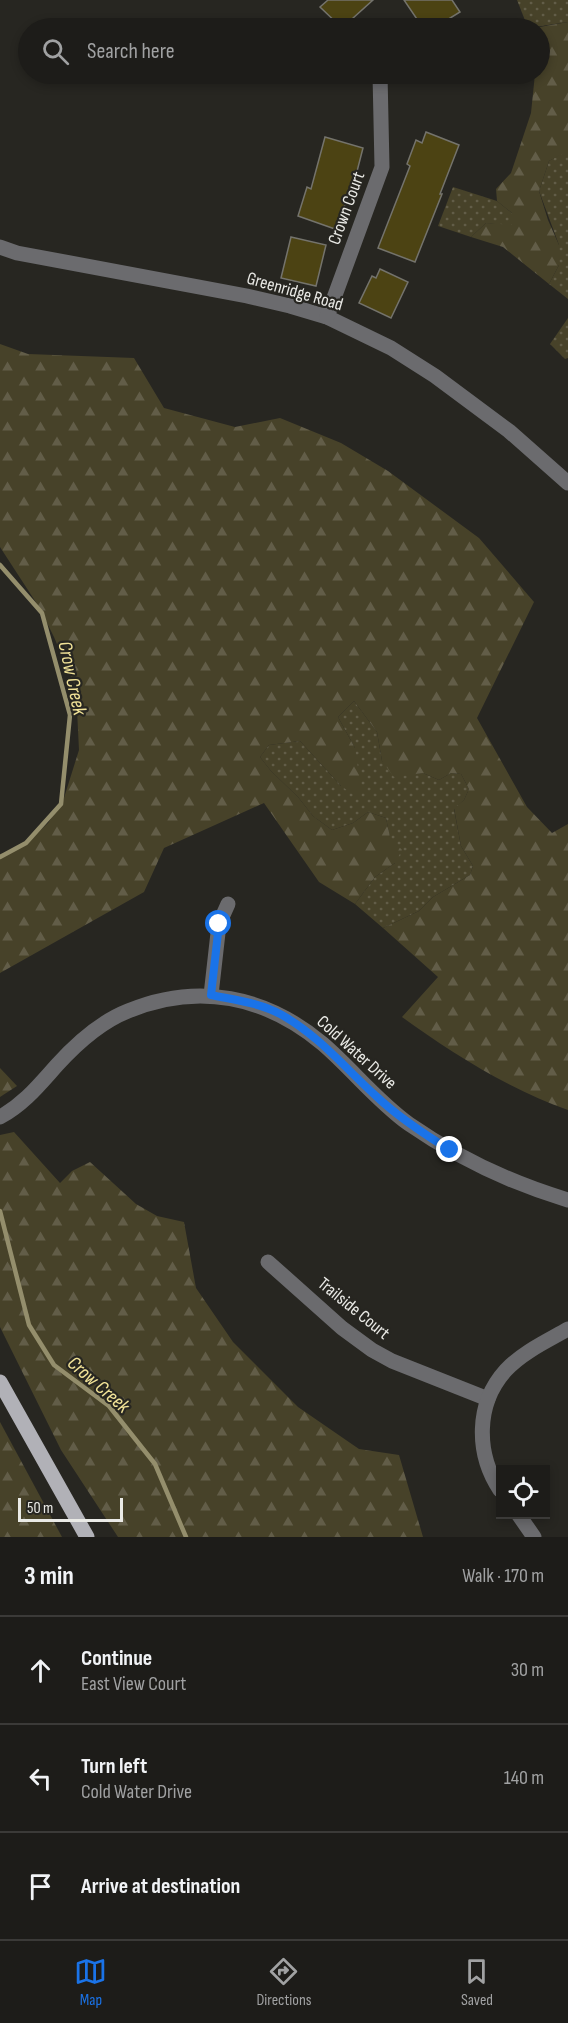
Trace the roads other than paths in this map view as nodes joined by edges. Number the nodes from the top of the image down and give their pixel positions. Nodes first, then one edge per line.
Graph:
1 (380, 84) edge
2 (0, 247) edge
3 (327, 317) junction
4 (568, 483) edge
5 (228, 904) dead end
6 (211, 995) junction
7 (0, 1117) edge
8 (568, 1200) edge
9 (268, 1262) dead end
10 (568, 1329) edge
11 (0, 1382) edge
12 (488, 1399) junction
13 (496, 1482) edge
14 (521, 1519) edge
15 (87, 1537) edge
16 (534, 1537) edge

1 - 3 street, Crown Court
2 - 3 street, Greenridge Road
3 - 4 street, Greenridge Road
5 - 6 street
6 - 7 street, Cold Water Drive
6 - 8 street, Cold Water Drive
9 - 12 street, Trailside Court
10 - 12 street
11 - 15 main road
12 - 13 street
14 - 16 street

